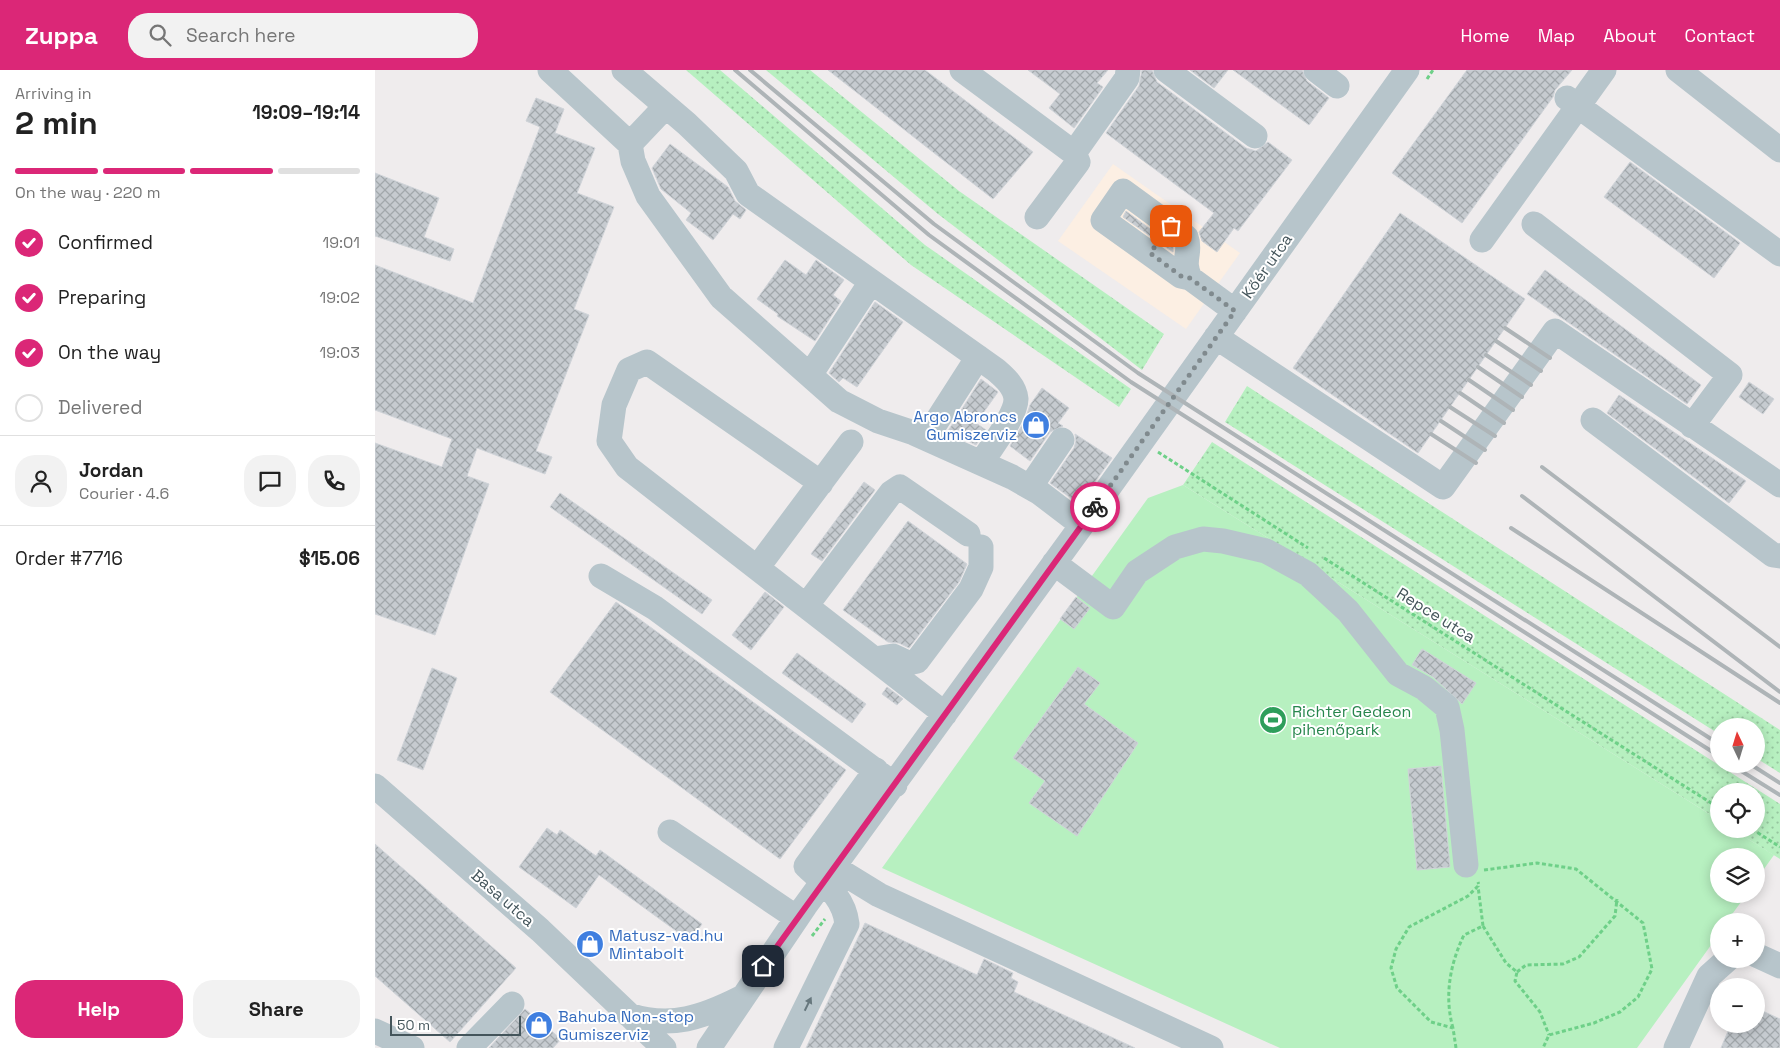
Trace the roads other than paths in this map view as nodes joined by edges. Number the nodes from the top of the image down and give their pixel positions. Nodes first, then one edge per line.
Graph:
1 (550, 70) edge
2 (624, 70) edge
3 (1128, 70) edge
4 (1166, 70) edge
5 (1316, 70) edge
6 (1407, 70) edge
7 (1604, 70) edge
8 (1678, 70) edge
9 (978, 75) edge
10 (1337, 86) dead end
11 (1573, 102) junction
12 (666, 106) junction
13 (1255, 136) dead end
14 (630, 144) junction
15 (1780, 150) edge
16 (1074, 153) junction
17 (1157, 216) junction
18 (1037, 218) dead end
19 (1534, 224) dead end
20 (1482, 240) dead end
21 (1137, 244) junction
22 (1780, 254) edge
23 (1190, 278) junction
24 (871, 282) junction
25 (1235, 311) junction
26 (1216, 337) junction
27 (978, 357) junction
28 (810, 375) junction
29 (1593, 420) dead end
30 (1692, 426) junction
31 (926, 438) junction
32 (1062, 440) dead end
33 (851, 442) dead end
34 (982, 462) junction
35 (821, 483) junction
36 (1780, 485) edge
37 (1030, 487) junction
38 (1082, 525) junction
39 (1780, 556) edge
40 (1054, 563) junction
41 (757, 568) junction
42 (601, 576) dead end
43 (806, 606) junction
44 (875, 660) junction
45 (945, 714) junction
46 (875, 770) junction
47 (895, 785) junction
48 (375, 786) edge
49 (670, 832) dead end
50 (1474, 871) road end
51 (829, 876) junction
52 (797, 918) junction
53 (1765, 959) edge
54 (1780, 966) edge
55 (1717, 968) edge
56 (741, 998) junction
57 (512, 1004) dead end
58 (627, 1014) junction
59 (375, 1031) edge
60 (412, 1048) edge
61 (469, 1048) edge
62 (648, 1048) edge
63 (664, 1048) edge
64 (709, 1048) edge
65 (786, 1048) edge
66 (1211, 1048) edge
67 (1676, 1048) edge

1 - 14 street
2 - 12 street
3 - 16 street
4 - 13 street
5 - 10 street
6 - 25 street, Kőér utca
7 - 11 street
8 - 15 street
9 - 16 street
11 - 20 street
11 - 22 street
12 - 14 street
12 - 24 street
14 - 28 street
16 - 18 street
17 - 21 street
17 - 21 street
17 - 23 street
19 - 30 street
21 - 23 street
23 - 25 street
24 - 27 street
24 - 28 street
25 - 26 street, Kőér utca
26 - 30 street
26 - 38 street, Kőér utca
27 - 31 street
27 - 34 street
28 - 31 street
29 - 39 street
30 - 36 street
31 - 34 street
32 - 37 street
33 - 35 street
34 - 37 street
35 - 41 street
35 - 41 street
37 - 38 street
38 - 40 street, Kőér utca
40 - 45 street, Kőér utca
40 - 50 street
41 - 43 street
42 - 46 street
43 - 44 street
43 - 44 street
44 - 45 street
45 - 47 street, Kőér utca
46 - 47 street
46 - 51 street
47 - 51 street, Kőér utca
48 - 58 street, Basa utca
49 - 52 street
51 - 52 street, Kőér utca
65 -> 51 street
51 - 66 street
52 - 56 street, Kőér utca
53 - 54 street
55 - 67 street
56 - 58 street
56 - 64 street, Kőér utca
57 - 61 street
58 - 62 street, Basa utca
58 - 63 street, Basa utca
59 - 60 street

